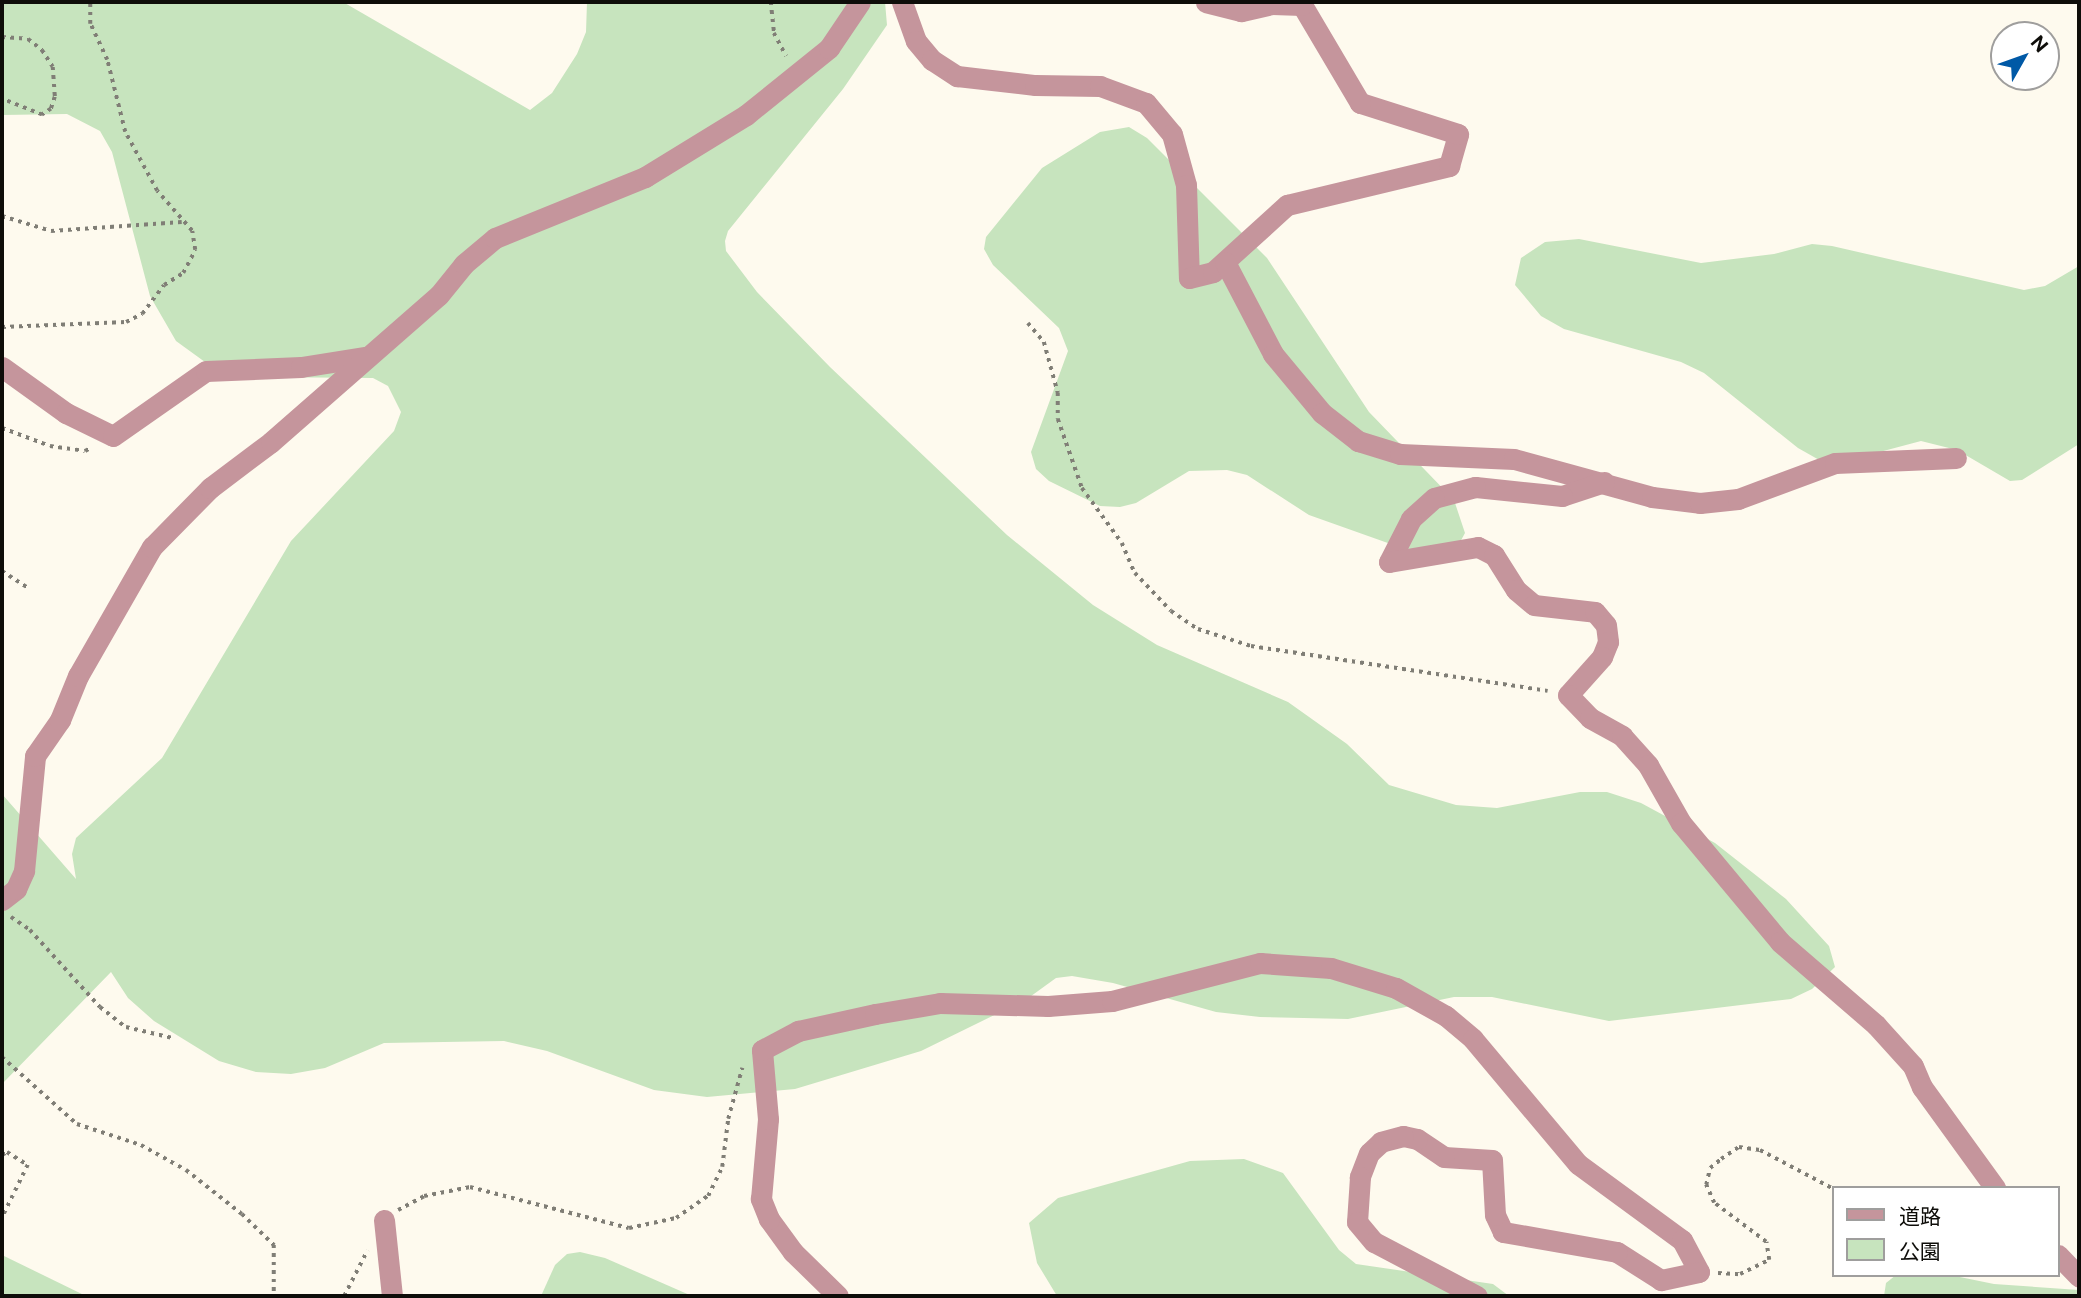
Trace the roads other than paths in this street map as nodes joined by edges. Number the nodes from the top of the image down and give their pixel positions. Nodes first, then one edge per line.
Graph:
1 (860, 2) edge
2 (902, 2) edge
3 (1206, 2) edge
4 (1225, 262) junction
5 (365, 357) junction
6 (2, 368) edge
7 (1956, 458) dead end
8 (1604, 482) junction
9 (2, 900) edge
10 (1994, 1186) edge
11 (384, 1220) road end
12 (2060, 1257) edge
13 (2079, 1277) edge
14 (392, 1296) edge
15 (838, 1296) edge
16 (1477, 1296) edge

1 - 5 street
2 - 4 street
3 - 4 street
4 - 8 street
5 - 6 street
5 - 9 street
7 - 8 street
8 - 10 street
11 - 14 street
12 - 13 street
15 - 16 street

